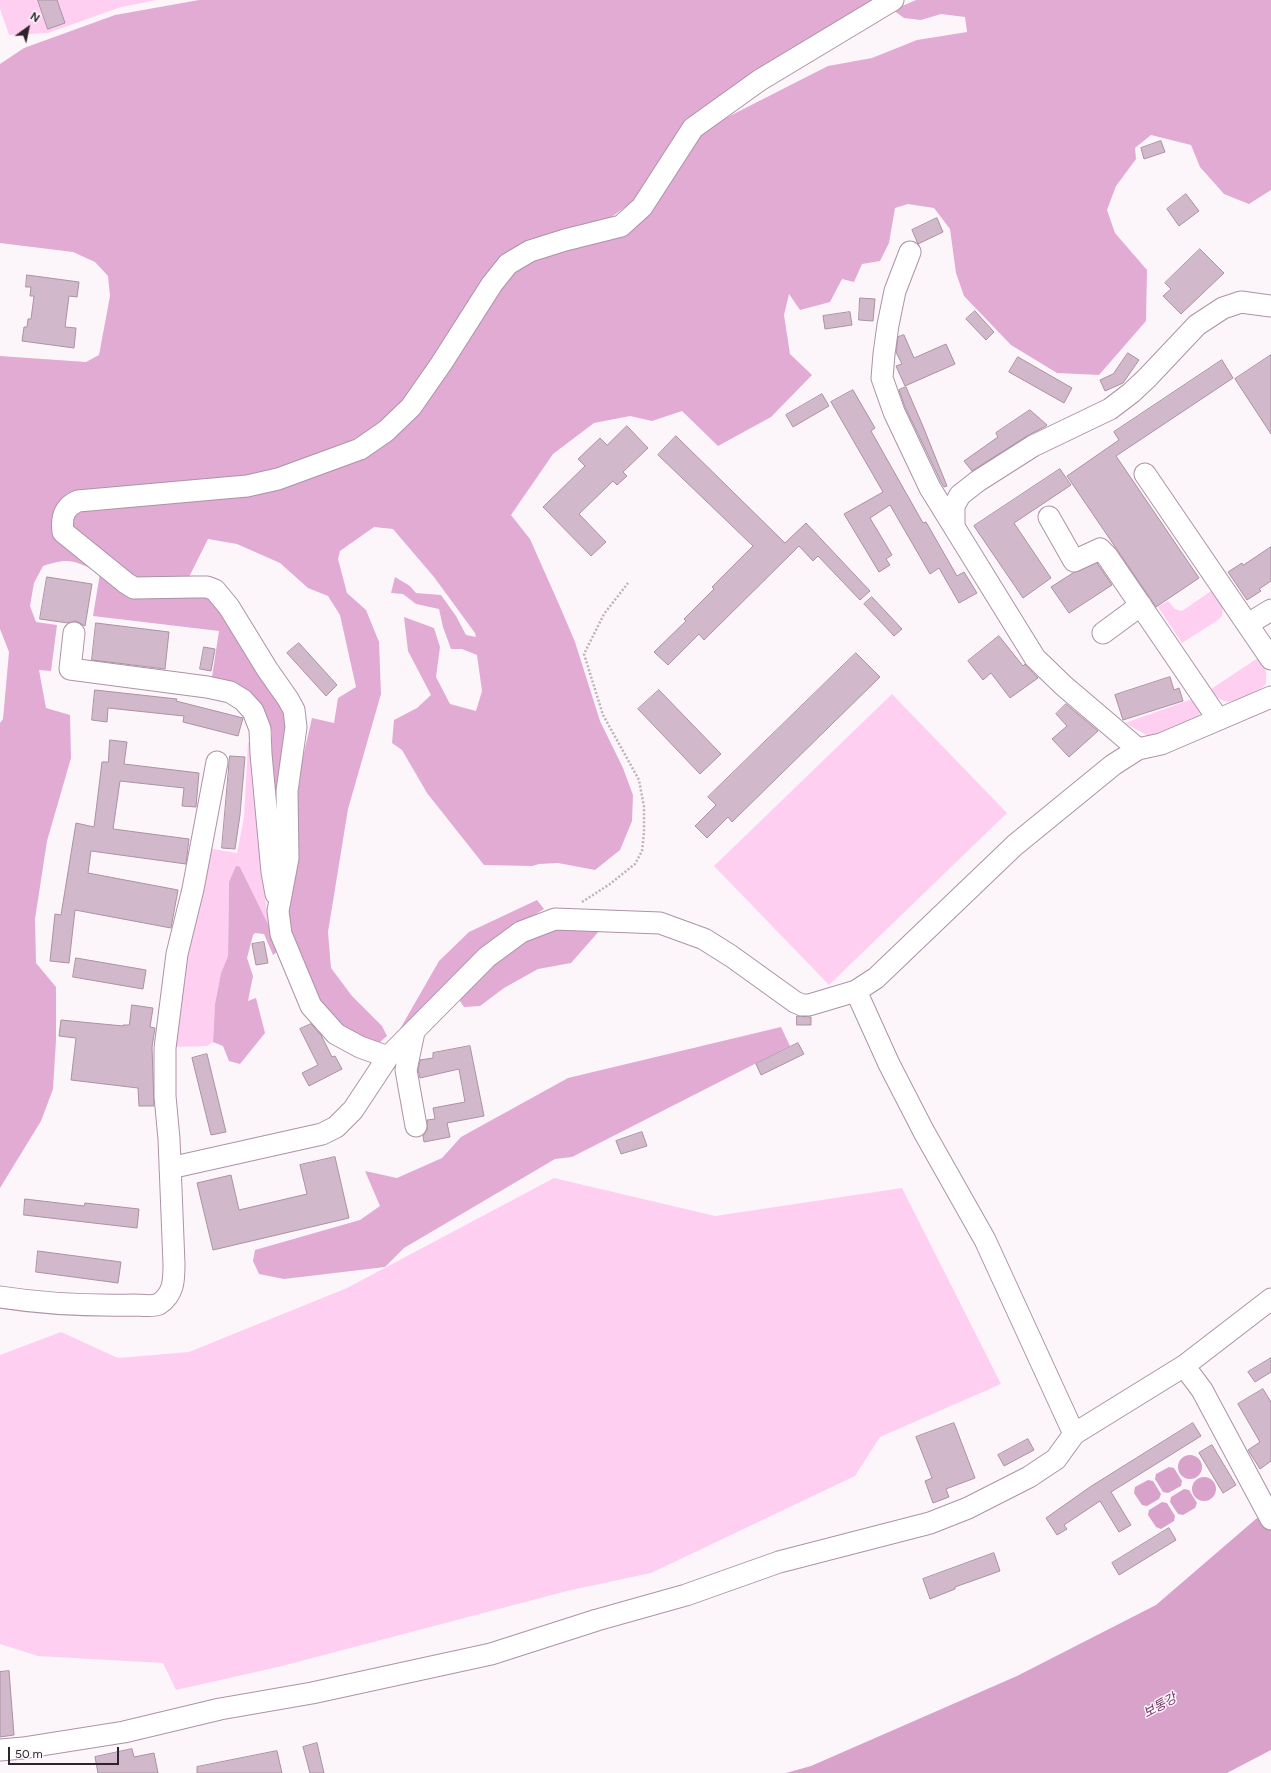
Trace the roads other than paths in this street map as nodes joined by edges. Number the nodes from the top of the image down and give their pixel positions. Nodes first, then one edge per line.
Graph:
1 (893, 0) edge
2 (910, 252) dead end
3 (1271, 306) edge
4 (1144, 474) dead end
5 (1049, 517) dead end
6 (954, 525) junction
7 (1141, 605) junction
8 (1271, 610) edge
9 (1248, 624) junction
10 (74, 633) dead end
11 (1103, 633) dead end
12 (1271, 659) edge
13 (1271, 696) edge
14 (1218, 719) junction
15 (1138, 749) junction
16 (217, 762) dead end
17 (278, 911) junction
18 (856, 992) junction
19 (415, 1032) junction
20 (388, 1057) junction
21 (416, 1126) dead end
22 (170, 1168) junction
23 (0, 1297) edge
24 (1271, 1299) edge
25 (1184, 1366) junction
26 (1074, 1434) junction
27 (1271, 1519) edge
28 (0, 1750) edge

1 - 17 street
2 - 6 street
3 - 6 street
4 - 9 street
5 - 7 street
6 - 15 street
7 - 11 street
7 - 14 street
8 - 9 street
9 - 12 street
10 - 17 street
13 - 14 street
14 - 15 street
15 - 18 street
16 - 22 street
17 - 20 street
18 - 19 street
18 - 26 street
19 - 20 street
19 - 21 street
20 - 22 street
22 - 23 street
24 - 25 street
25 - 26 street
25 - 27 street
26 - 28 street

